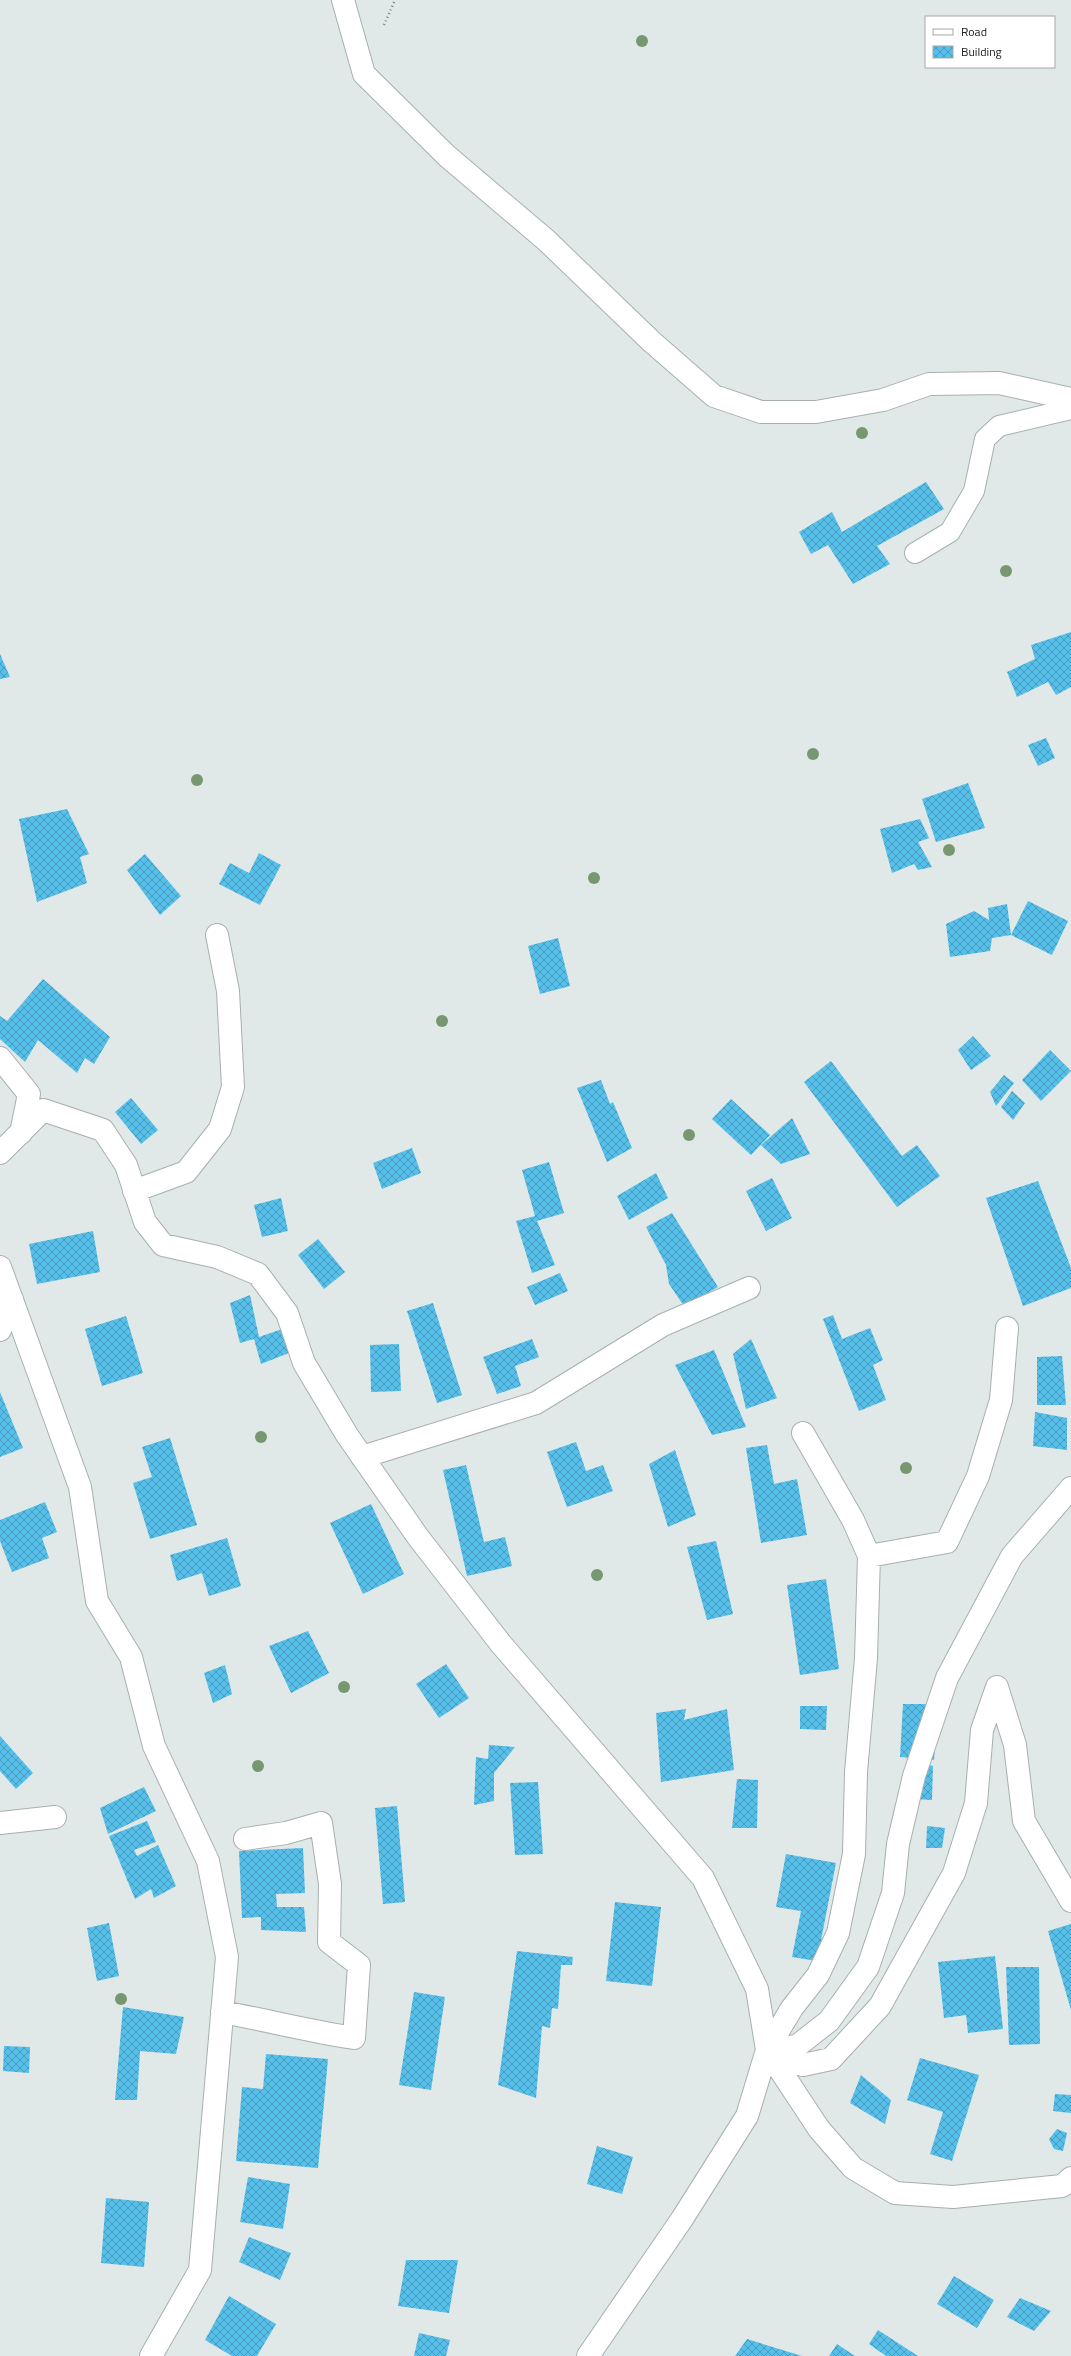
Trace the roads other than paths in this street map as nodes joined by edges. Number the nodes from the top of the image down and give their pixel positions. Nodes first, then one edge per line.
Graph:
1 (343, 0) edge
2 (1071, 399) edge
3 (1071, 409) edge
4 (915, 554) dead end
5 (217, 935) dead end
6 (0, 1058) edge
7 (21, 1132) junction
8 (0, 1153) edge
9 (134, 1191) junction
10 (0, 1267) edge
11 (749, 1288) dead end
12 (12, 1299) junction
13 (1007, 1328) dead end
14 (0, 1330) edge
15 (803, 1433) dead end
16 (362, 1457) junction
17 (1071, 1488) edge
18 (869, 1556) junction
19 (56, 1818) dead end
20 (0, 1823) edge
21 (245, 1839) dead end
22 (1071, 1901) edge
23 (222, 2012) junction
24 (767, 2050) junction
25 (1071, 2178) edge
26 (151, 2356) edge
27 (588, 2356) edge

1 - 2 street
3 - 4 lane
5 - 9 street
6 - 7 street
7 - 8 street
7 - 9 street
9 - 16 street
10 - 12 street
11 - 16 street
12 - 14 street
12 - 23 street
13 - 18 street
15 - 18 street
16 - 24 street
17 - 24 street
18 - 24 street
19 - 20 street
21 - 23 street
22 - 24 street
23 - 26 street
24 - 25 street
24 - 27 street

